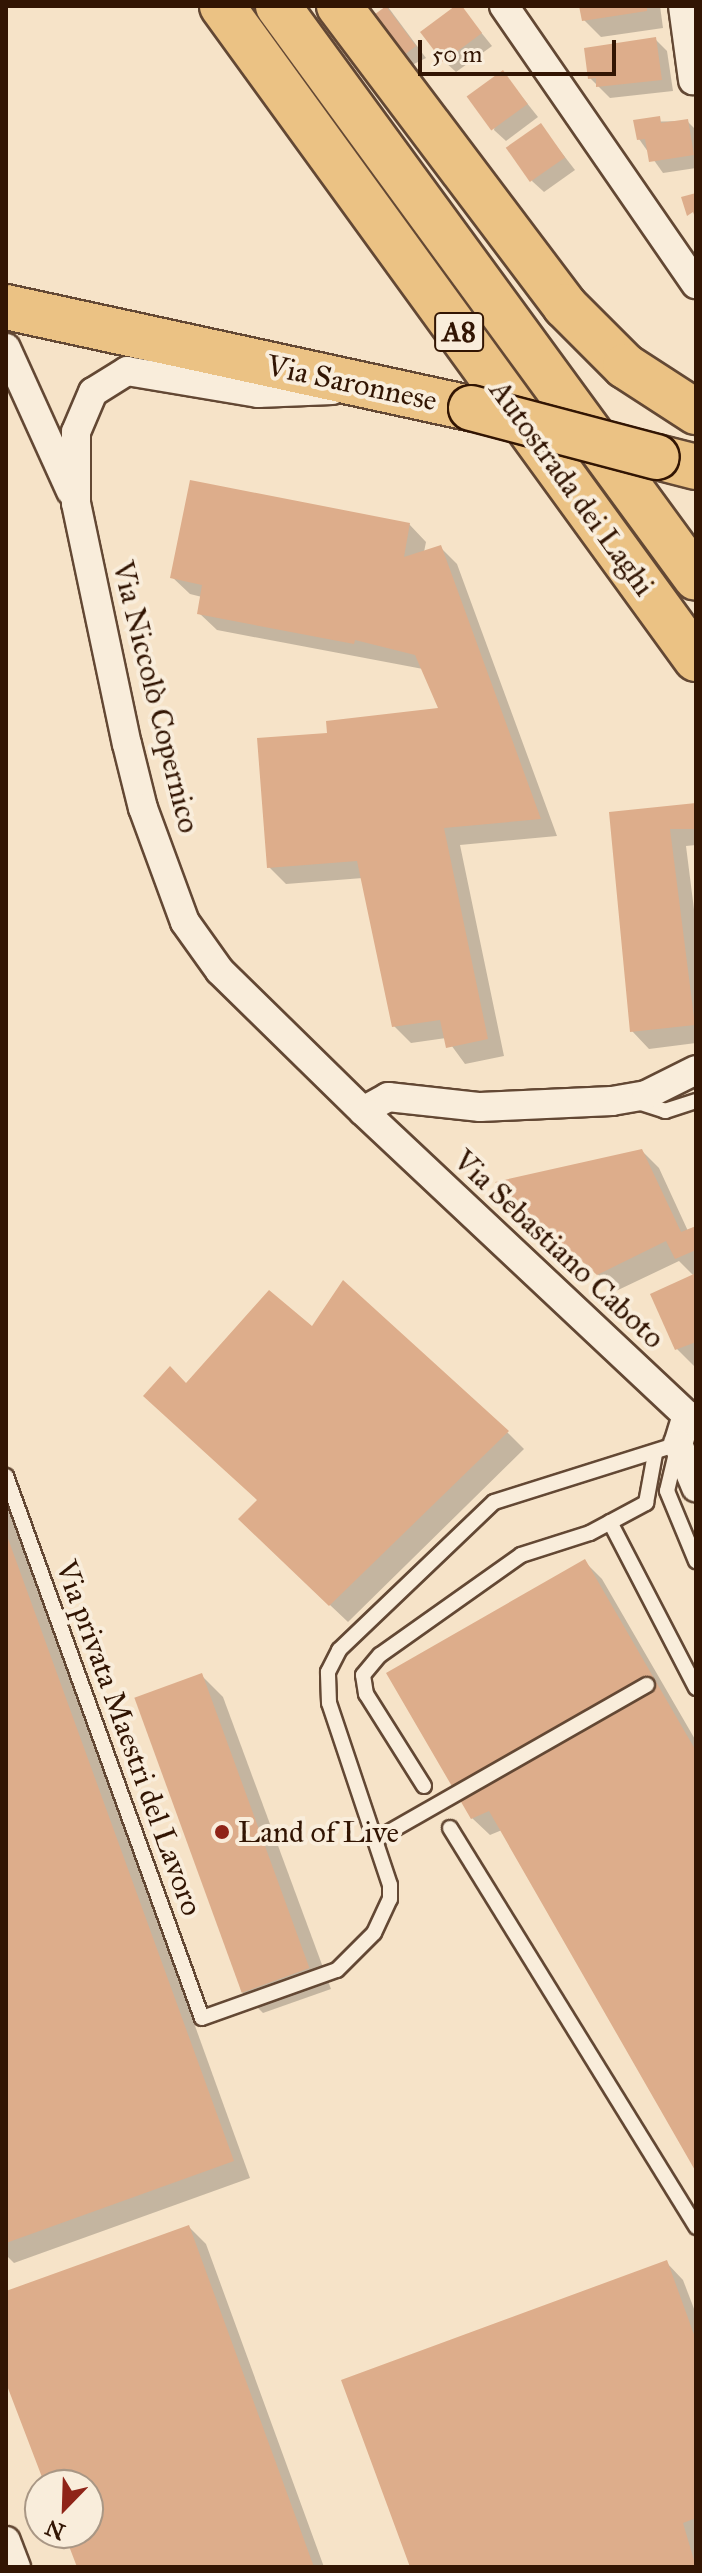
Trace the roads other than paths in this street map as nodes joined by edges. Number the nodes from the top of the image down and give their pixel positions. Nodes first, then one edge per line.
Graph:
1 (200, 6) edge
2 (222, 6) edge
3 (278, 6) edge
4 (339, 6) edge
5 (504, 6) edge
6 (683, 6) edge
7 (693, 80) dead end
8 (359, 194) junction
9 (696, 284) edge
10 (6, 307) edge
11 (6, 348) edge
12 (373, 388) junction
13 (696, 412) edge
14 (676, 462) edge
15 (76, 503) junction
16 (696, 578) edge
17 (696, 659) edge
18 (696, 1070) edge
19 (627, 1098) junction
20 (696, 1101) edge
21 (363, 1111) junction
22 (692, 1417) edge
23 (667, 1449) junction
24 (6, 1476) edge
25 (696, 1487) edge
26 (610, 1522) junction
27 (696, 1561) edge
28 (647, 1685) dead end
29 (696, 1688) edge
30 (424, 1786) dead end
31 (450, 1828) dead end
32 (375, 1840) junction
33 (696, 2227) edge
34 (6, 2541) edge
35 (16, 2567) edge

1 - 8 main road
2 - 8 main road, Autostrada dei Laghi / A8
3 - 16 main road, Autostrada dei Laghi / A8
4 - 13 main road
5 - 9 street
6 - 7 street
8 - 17 main road, Autostrada dei Laghi / A8
10 - 12 main road, Via Saronnese
11 - 15 street, Via Niccolò Copernico
12 - 14 main road, Via Saronnese, bridge
12 - 15 street, Via Niccolò Copernico
15 - 21 street, Via Niccolò Copernico
18 - 19 street
19 - 20 lane
19 - 21 street
21 - 22 street, Via Sebastiano Caboto
22 - 23 street, Via Sebastiano Caboto
23 - 25 street
23 - 26 lane
23 - 27 lane
23 - 32 lane
24 - 32 lane, Via privata Maestri del Lavoro
26 - 29 lane
26 - 30 lane
28 - 32 lane
31 - 33 lane
34 - 35 street

